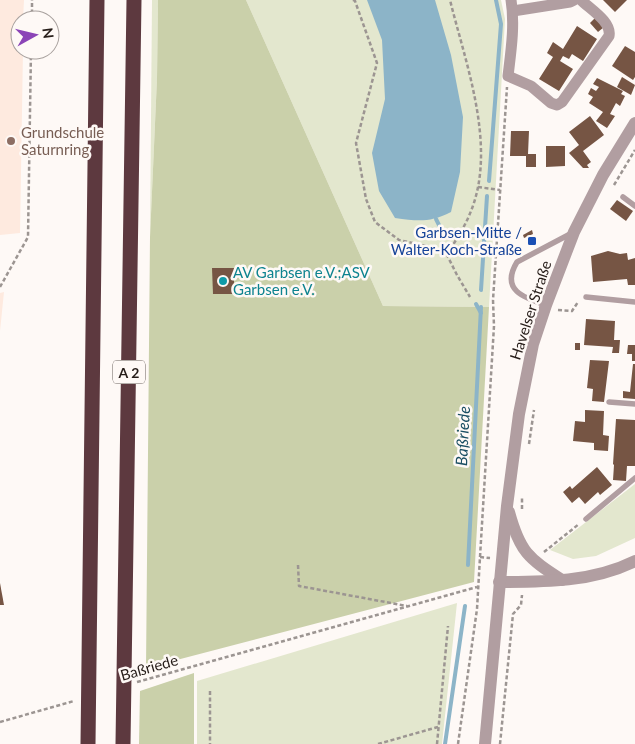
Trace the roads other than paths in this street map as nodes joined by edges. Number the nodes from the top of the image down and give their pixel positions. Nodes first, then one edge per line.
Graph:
1 (97, 0) edge
2 (134, 0) edge
3 (574, 0) edge
4 (581, 0) edge
5 (512, 6) edge
6 (635, 123) edge
7 (622, 197) dead end
8 (635, 206) edge
9 (574, 232) junction
10 (586, 297) road end
11 (635, 302) edge
12 (546, 305) junction
13 (609, 402) dead end
14 (635, 404) edge
15 (635, 478) edge
16 (507, 506) junction
17 (586, 519) road end
18 (635, 560) edge
19 (562, 580) junction
20 (499, 582) junction
21 (88, 744) edge
22 (123, 744) edge
23 (485, 744) edge

1 - 21 highway, A 2
2 - 22 highway, A 2
3 - 5 street
4 - 5 street
6 - 9 street, Havelser Straße
7 - 8 lane
9 - 12 street, Havelser Straße
9 - 12 lane
10 - 11 lane
12 - 16 street, Havelser Straße
13 - 14 lane
15 - 17 lane
16 - 19 street
16 - 20 street, Havelser Straße
18 - 19 street
19 - 20 street
20 - 23 street, Havelser Straße

